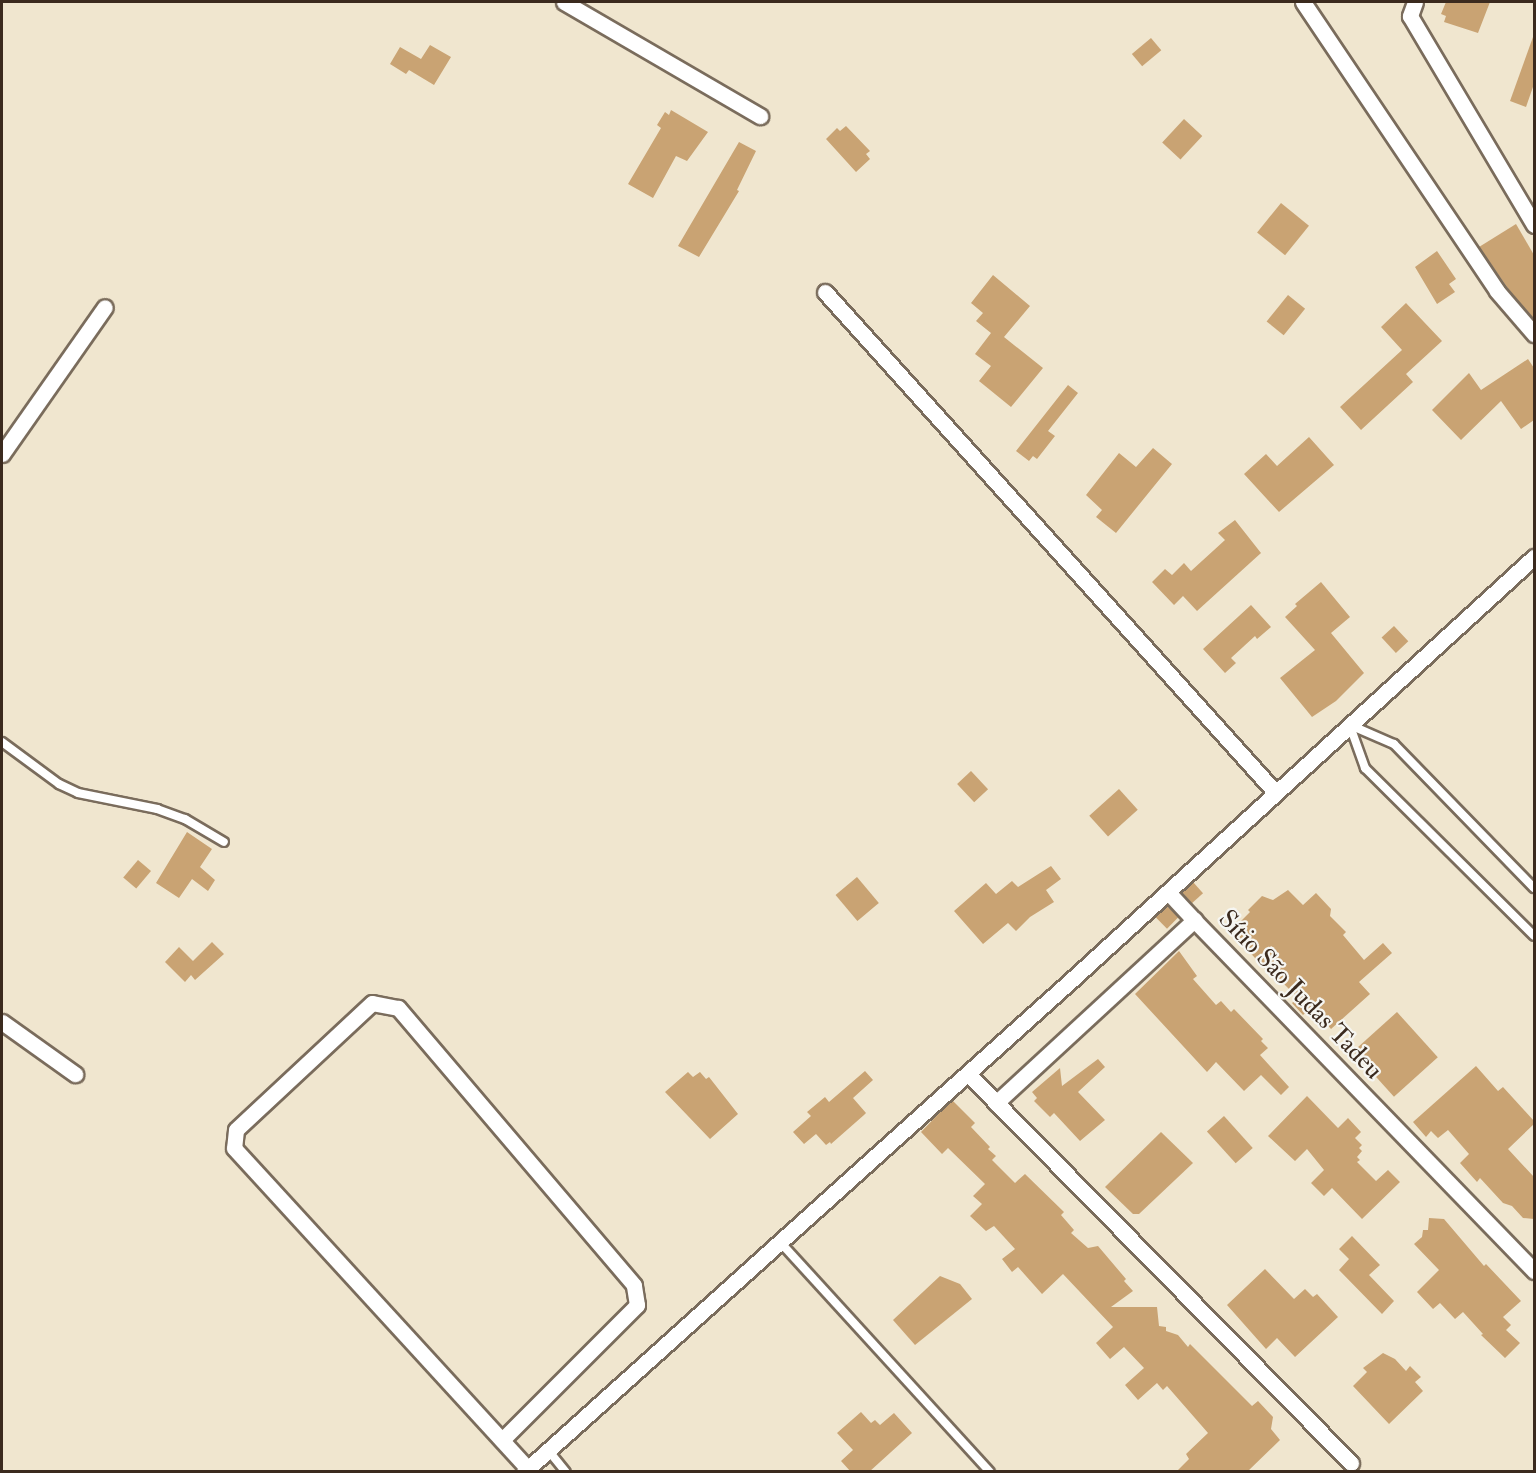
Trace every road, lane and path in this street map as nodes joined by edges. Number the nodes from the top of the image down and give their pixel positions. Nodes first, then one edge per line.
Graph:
1 (564, 2) edge
2 (1303, 2) edge
3 (1415, 2) edge
4 (760, 116) dead end
5 (1534, 225) edge
6 (825, 292) dead end
7 (105, 306) dead end
8 (1534, 334) edge
9 (2, 454) edge
10 (1534, 558) edge
11 (1349, 725) junction
12 (2, 742) edge
13 (1276, 793) junction
14 (224, 842) dead end
15 (1534, 888) edge
16 (1168, 892) junction
17 (1194, 920) junction
18 (1534, 936) edge
19 (2, 1022) edge
20 (75, 1074) dead end
21 (968, 1074) junction
22 (996, 1103) junction
23 (778, 1241) junction
24 (1534, 1270) edge
25 (502, 1440) junction
26 (548, 1450) junction
27 (1351, 1463) dead end
28 (526, 1470) edge
29 (566, 1472) edge
30 (990, 1472) edge

1 - 4 street
2 - 8 street
3 - 5 street
6 - 13 street
7 - 9 street
10 - 11 street
11 - 13 street
11 - 15 lane
11 - 18 lane
12 - 14 lane
13 - 16 street
16 - 17 street
16 - 21 street
17 - 22 street, Sítio São Judas Tadeu
17 - 24 street, Sítio São Judas Tadeu
19 - 20 street
21 - 22 street
21 - 23 street
22 - 27 street
23 - 26 street
23 - 30 lane
25 - 25 street
25 - 28 street
26 - 28 street
26 - 29 lane

